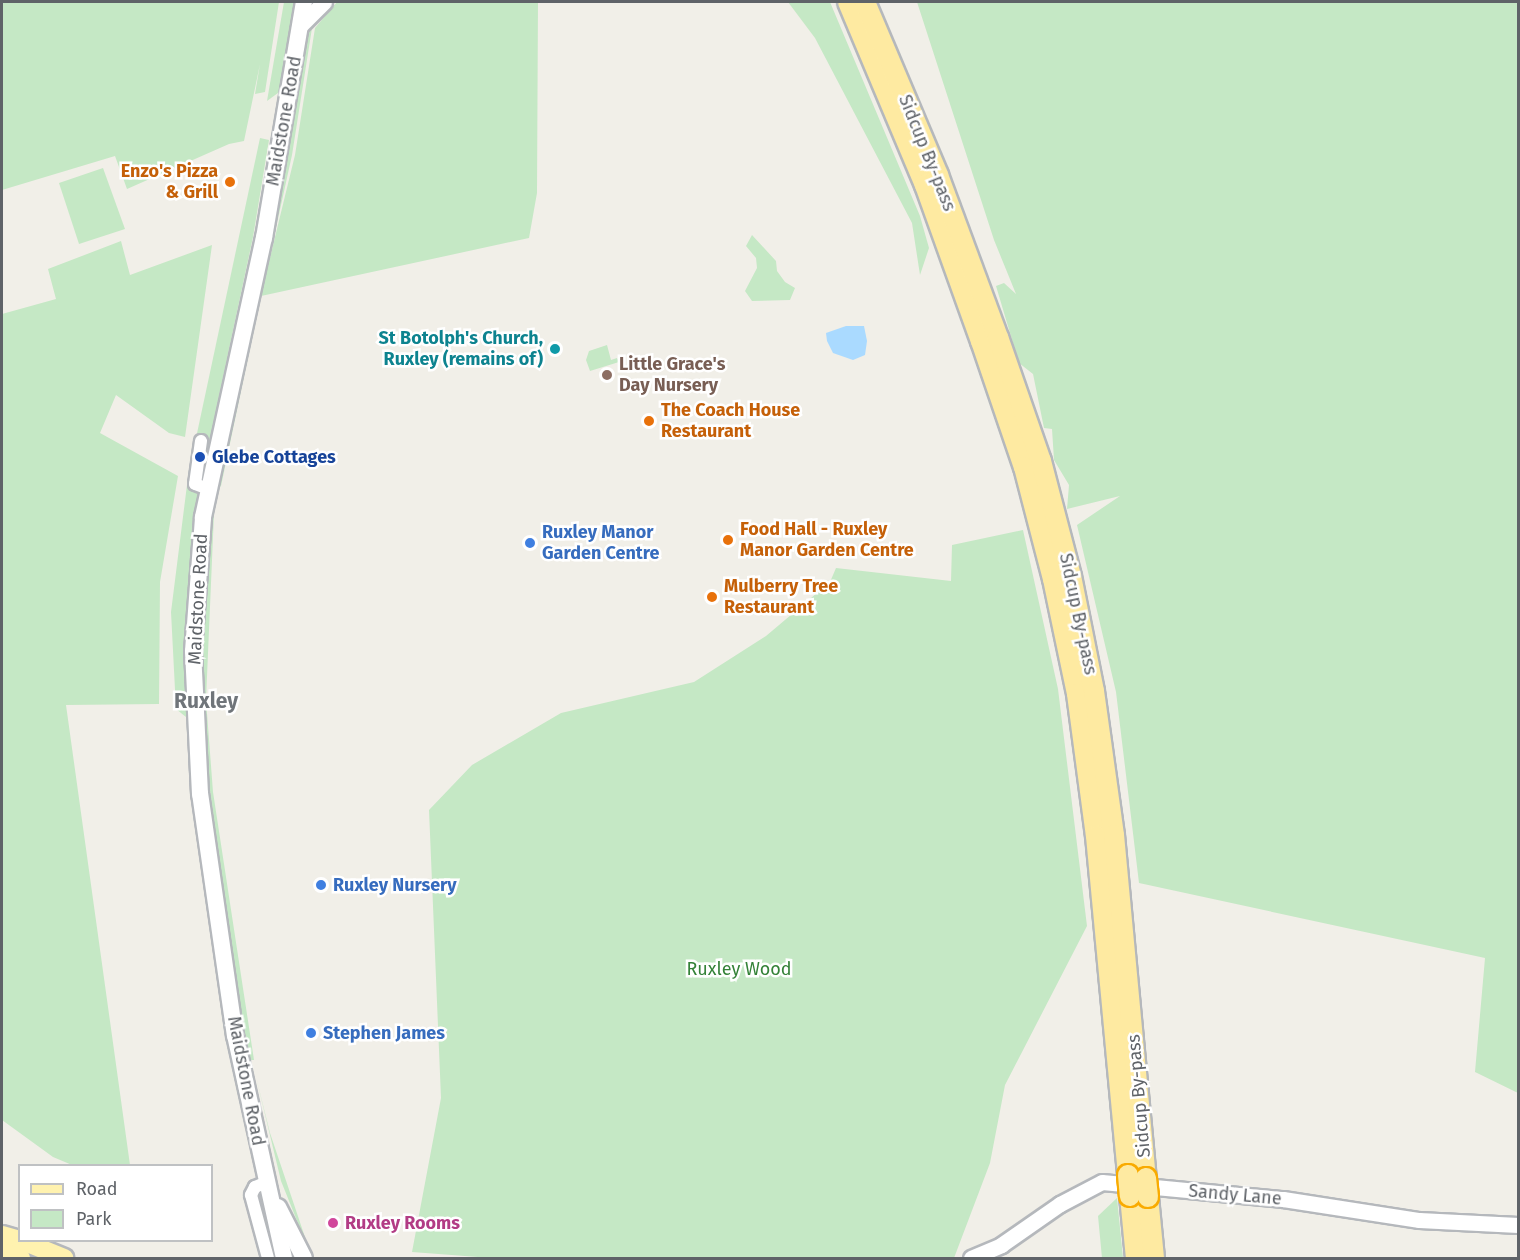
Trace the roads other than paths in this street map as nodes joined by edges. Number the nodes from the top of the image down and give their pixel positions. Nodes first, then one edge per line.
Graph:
1 (304, 2) edge
2 (324, 2) edge
3 (848, 2) edge
4 (865, 2) edge
5 (300, 26) junction
6 (201, 441) dead end
7 (208, 489) junction
8 (267, 1182) junction
9 (1138, 1187) junction
10 (272, 1199) junction
11 (1518, 1225) edge
12 (24, 1242) edge
13 (2, 1251) edge
14 (21, 1258) edge
15 (64, 1258) edge
16 (268, 1258) edge
17 (284, 1258) edge
18 (304, 1258) edge
19 (971, 1258) edge
20 (1136, 1258) edge
21 (1154, 1258) edge

1 - 5 main road, Maidstone Road
2 - 5 street
3 - 9 highway, Sidcup By-pass
4 - 9 highway, Sidcup By-pass
5 - 7 main road, Maidstone Road
6 - 7 street
7 - 8 main road, Maidstone Road
8 - 10 main road, Maidstone Road
8 - 16 street
9 - 20 highway, Sidcup By-pass
9 - 21 highway, Sidcup By-pass
10 - 17 main road, Maidstone Road
10 - 18 main road, Maidstone Road
11 - 19 street, Sandy Lane
12 - 15 main road
13 - 14 main road

